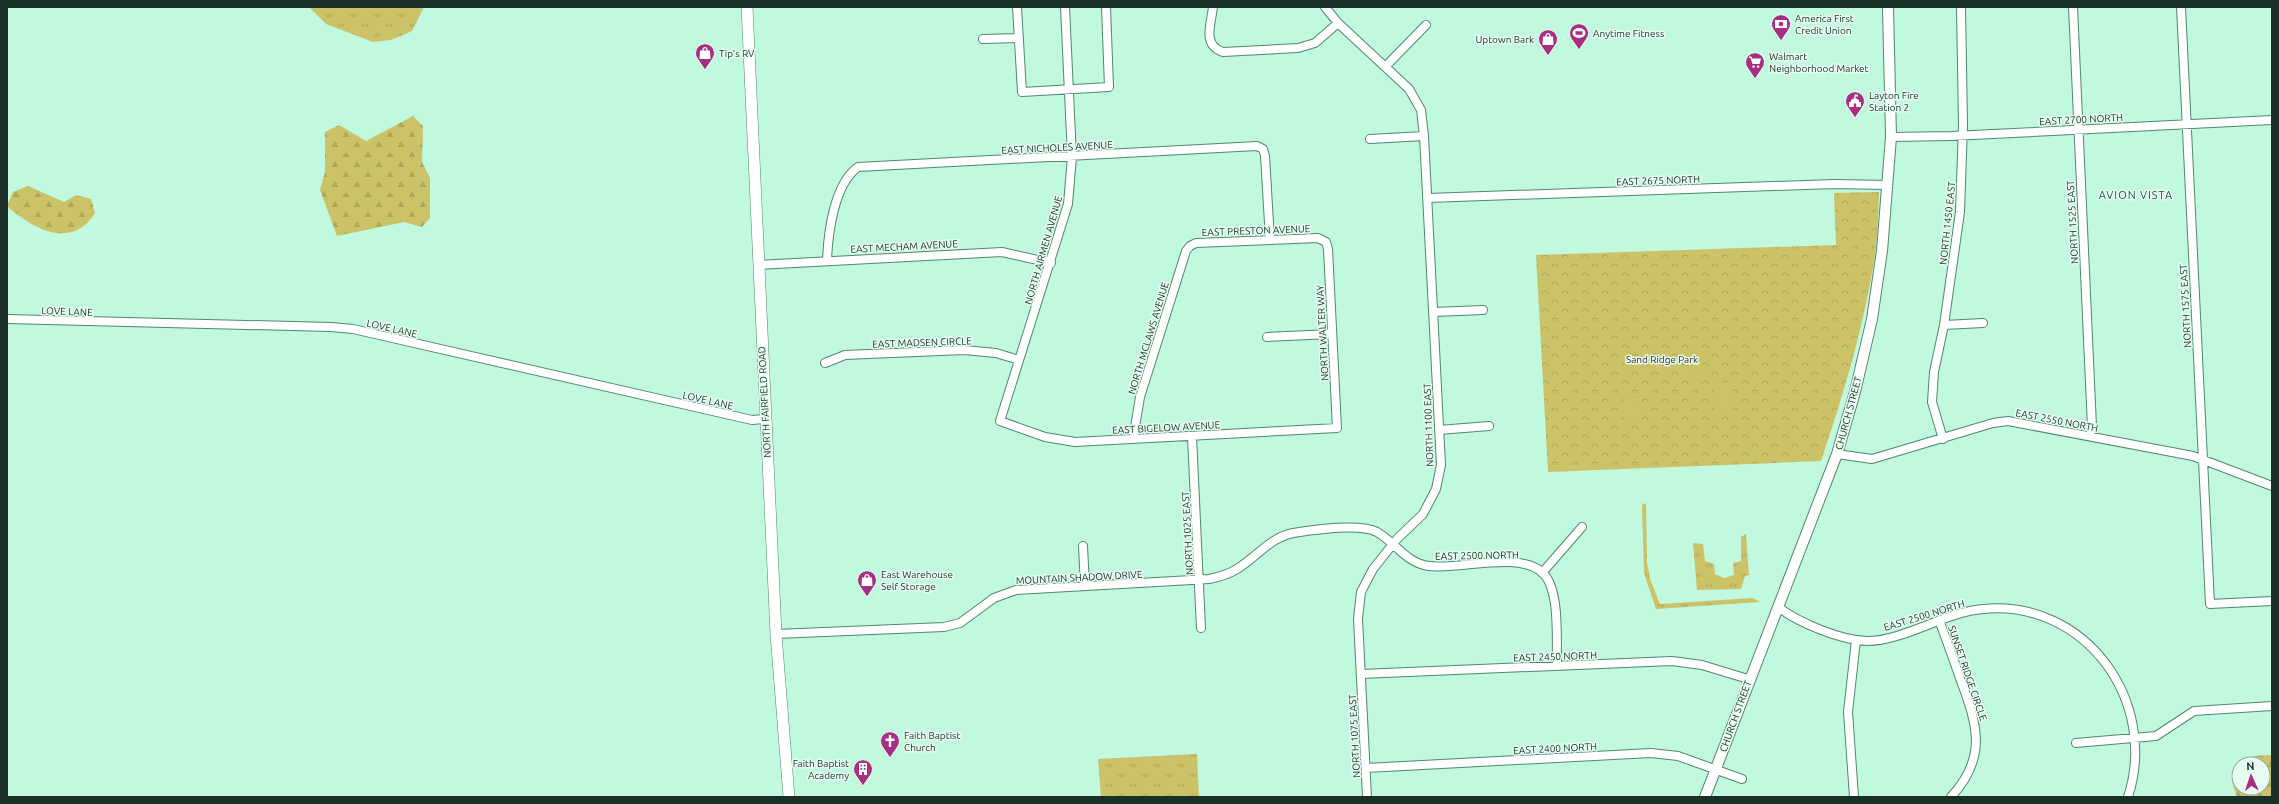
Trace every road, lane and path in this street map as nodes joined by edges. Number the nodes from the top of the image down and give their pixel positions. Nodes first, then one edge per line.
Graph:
1 (747, 7) edge
2 (1017, 7) edge
3 (1065, 7) edge
4 (1106, 7) edge
5 (1213, 7) edge
6 (1325, 7) edge
7 (1888, 7) edge
8 (1961, 7) edge
9 (2072, 7) edge
10 (2181, 7) edge
11 (1338, 23) junction
12 (1426, 25) dead end
13 (1018, 38) junction
14 (983, 39) dead end
15 (1386, 67) junction
16 (1070, 89) junction
17 (2272, 120) edge
18 (2186, 124) junction
19 (2078, 129) junction
20 (1963, 135) junction
21 (1424, 136) junction
22 (1891, 137) junction
23 (1370, 139) dead end
24 (1072, 157) junction
25 (1888, 185) junction
26 (1428, 198) junction
27 (1323, 239) joint
28 (1270, 240) junction
29 (1190, 246) joint
30 (827, 261) junction
31 (1051, 263) junction
32 (758, 265) junction
33 (1483, 310) dead end
34 (1434, 312) junction
35 (7, 319) edge
36 (1982, 323) dead end
37 (1944, 325) junction
38 (1332, 334) junction
39 (1267, 336) dead end
40 (1019, 360) junction
41 (825, 363) dead end
42 (765, 419) junction
43 (1000, 421) joint
44 (1489, 426) dead end
45 (1337, 428) joint
46 (1440, 430) junction
47 (2090, 436) junction
48 (1192, 437) junction
49 (1133, 438) junction
50 (1943, 439) junction
51 (1837, 454) junction
52 (2202, 459) junction
53 (2272, 486) edge
54 (1582, 527) dead end
55 (1308, 531) joint
56 (1392, 545) junction
57 (1083, 546) dead end
58 (1542, 573) junction
59 (1199, 580) junction
60 (1085, 586) junction
61 (2272, 601) edge
62 (1778, 607) junction
63 (1939, 620) junction
64 (1201, 628) dead end
65 (776, 634) junction
66 (1856, 640) junction
67 (1557, 666) junction
68 (1361, 674) junction
69 (1748, 679) junction
70 (2272, 706) edge
71 (2136, 739) junction
72 (2076, 743) dead end
73 (1366, 768) junction
74 (1716, 768) junction
75 (1742, 779) dead end
76 (789, 797) edge
77 (1367, 797) edge
78 (1705, 797) edge
79 (1854, 797) edge
80 (1950, 797) edge
81 (2128, 797) edge

1 - 32 main road, NORTH FAIRFIELD ROAD
2 - 13 street
3 - 16 street, NORTH AIRMEN AVENUE
4 - 16 street
5 - 11 street
6 - 11 street, NORTH 1100 EAST
7 - 22 street, CHURCH STREET
8 - 20 street, NORTH 1450 EAST
9 - 19 street, NORTH 1525 EAST
10 - 18 street, NORTH 1575 EAST
11 - 15 street, NORTH 1100 EAST
12 - 15 street
13 - 14 street
13 - 16 street
15 - 21 street, NORTH 1100 EAST
16 - 24 street, NORTH AIRMEN AVENUE
17 - 18 street, EAST 2700 NORTH
18 - 19 street, EAST 2700 NORTH
18 - 52 street, NORTH 1575 EAST
19 - 20 street, EAST 2700 NORTH
19 - 47 street, NORTH 1525 EAST
20 - 22 street, EAST 2700 NORTH
20 - 37 street, NORTH 1450 EAST
21 - 23 street
21 - 26 street, NORTH 1100 EAST
22 - 25 street, CHURCH STREET
24 - 28 street, EAST NICHOLES AVENUE
24 - 30 street, EAST NICHOLES AVENUE
24 - 31 street, NORTH AIRMEN AVENUE
25 - 26 street, EAST 2675 NORTH
25 - 51 street, CHURCH STREET
26 - 34 street, NORTH 1100 EAST
27 - 28 street, EAST PRESTON AVENUE
27 - 38 street, NORTH WALTER WAY
28 - 29 street, EAST PRESTON AVENUE
29 - 49 street, NORTH MCLAWS AVENUE
30 - 31 street, EAST MECHAM AVENUE
30 - 32 street, EAST MECHAM AVENUE
31 - 40 street, NORTH AIRMEN AVENUE
32 - 42 main road, NORTH FAIRFIELD ROAD
33 - 34 street
34 - 46 street, NORTH 1100 EAST
35 - 42 street, LOVE LANE
36 - 37 street
37 - 50 street, NORTH 1450 EAST
38 - 39 street
38 - 45 street, NORTH WALTER WAY
40 - 41 street, EAST MADSEN CIRCLE
40 - 43 street, NORTH AIRMEN AVENUE
42 - 65 main road, NORTH FAIRFIELD ROAD
43 - 49 street, EAST BIGELOW AVENUE
44 - 46 street
45 - 48 street, EAST BIGELOW AVENUE
46 - 56 street, NORTH 1100 EAST
47 - 50 street, EAST 2550 NORTH
47 - 52 street, EAST 2550 NORTH
48 - 49 street, EAST BIGELOW AVENUE
48 - 59 street, NORTH 1025 EAST
50 - 51 street, EAST 2550 NORTH
51 - 62 street, CHURCH STREET
52 - 53 street, EAST 2550 NORTH
52 - 61 street, NORTH 1575 EAST
54 - 58 street
55 - 56 street, EAST 2500 NORTH
55 - 59 street, MOUNTAIN SHADOW DRIVE
56 - 58 street, EAST 2500 NORTH
56 - 68 street, NORTH 1100 EAST
57 - 60 street
58 - 67 street
59 - 60 street, MOUNTAIN SHADOW DRIVE
59 - 64 street, NORTH 1025 EAST
60 - 65 street, MOUNTAIN SHADOW DRIVE
62 - 66 street, EAST 2500 NORTH
62 - 69 street, CHURCH STREET
63 - 66 street, EAST 2500 NORTH
63 - 71 street, EAST 2500 NORTH
63 - 80 street, SUNSET RIDGE CIRCLE
65 - 76 main road, NORTH FAIRFIELD ROAD
66 - 79 street
67 - 68 street, EAST 2450 NORTH
67 - 69 street, EAST 2450 NORTH
68 - 73 street, NORTH 1075 EAST
69 - 74 street, CHURCH STREET
70 - 71 street
71 - 72 street
71 - 81 street
73 - 74 street, EAST 2400 NORTH
73 - 77 street, NORTH 1075 EAST
74 - 75 street, EAST 2400 NORTH
74 - 78 street, CHURCH STREET

